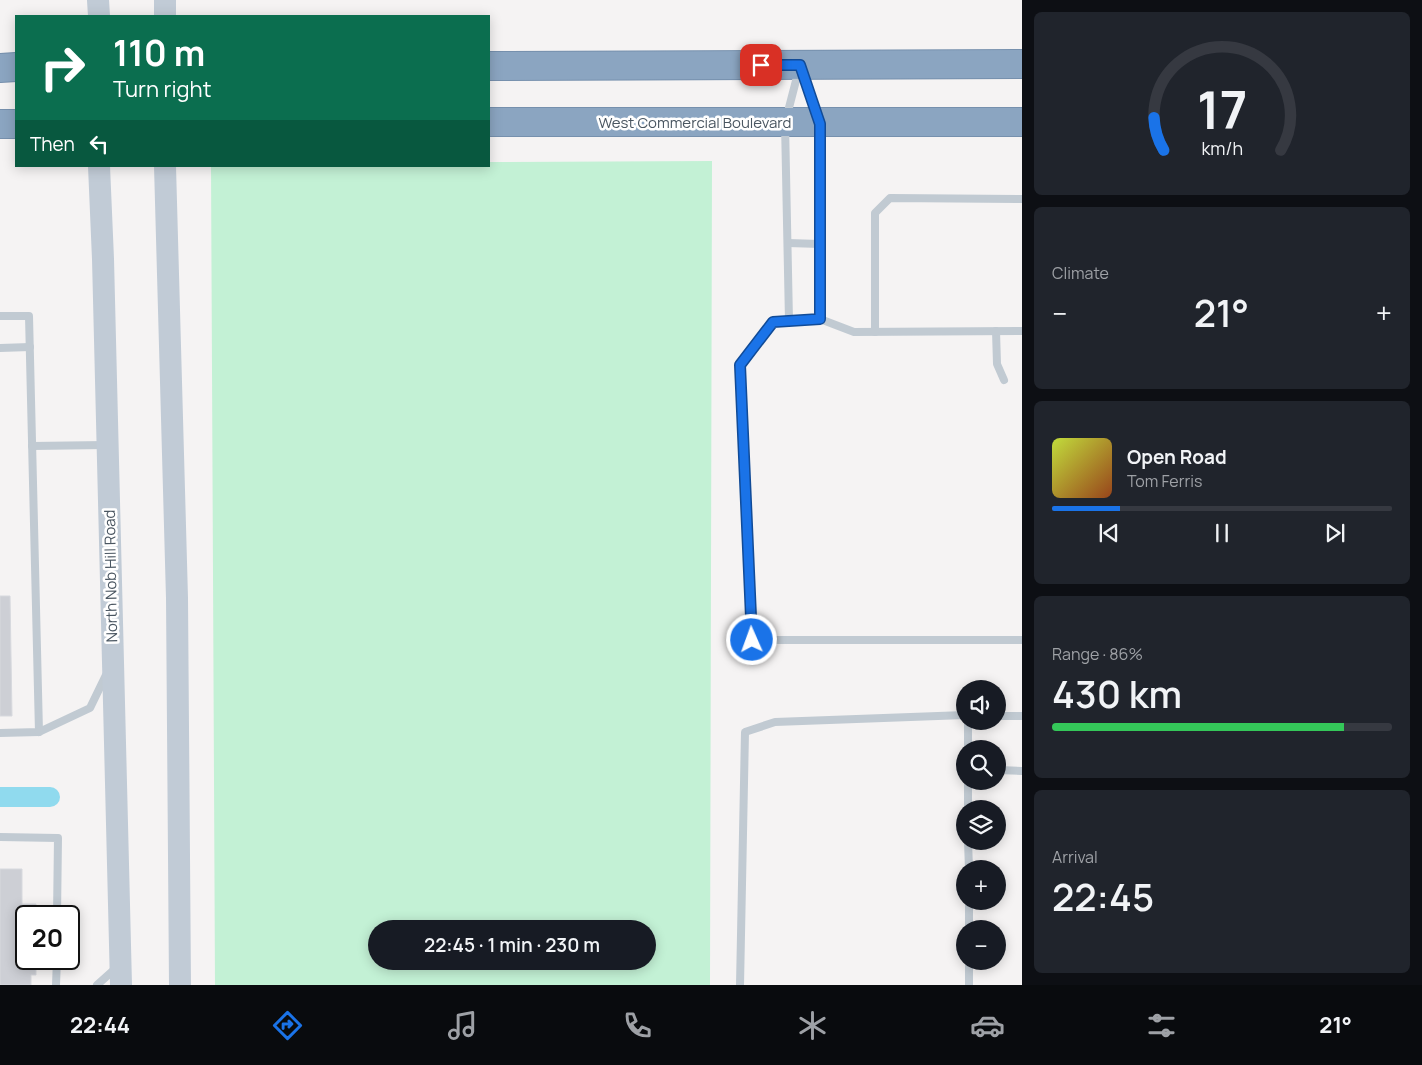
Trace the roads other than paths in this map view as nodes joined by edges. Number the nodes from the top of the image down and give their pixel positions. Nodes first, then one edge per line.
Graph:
1 (98, 0) edge
2 (165, 0) edge
3 (99, 15) edge
4 (165, 15) edge
5 (1022, 64) edge
6 (800, 65) junction
7 (490, 66) edge
8 (15, 67) edge
9 (0, 68) edge
10 (490, 122) edge
11 (1022, 122) edge
12 (0, 124) edge
13 (15, 124) edge
14 (785, 124) junction
15 (820, 124) junction
16 (99, 167) edge
17 (165, 167) edge
18 (1022, 200) edge
19 (788, 244) junction
20 (820, 244) junction
21 (0, 316) edge
22 (820, 319) junction
23 (790, 321) junction
24 (996, 331) junction
25 (1022, 331) edge
26 (875, 332) junction
27 (30, 347) junction
28 (0, 348) edge
29 (1004, 380) dead end
30 (107, 445) junction
31 (32, 446) junction
32 (1022, 640) edge
33 (112, 662) junction
34 (956, 715) edge
35 (1006, 716) edge
36 (1022, 716) edge
37 (39, 732) junction
38 (0, 733) edge
39 (1006, 770) edge
40 (1022, 771) edge
41 (0, 837) edge
42 (57, 905) edge
43 (57, 970) edge
44 (969, 970) edge
45 (120, 975) edge
46 (56, 985) edge
47 (97, 985) edge
48 (180, 985) edge
49 (740, 985) edge
50 (969, 985) edge

1 - 3 main road
2 - 4 main road
5 - 6 highway
6 - 7 highway
6 - 14 lane
6 - 15 lane
8 - 9 highway
10 - 14 highway, West Commercial Boulevard
11 - 15 highway, West Commercial Boulevard
12 - 13 highway
14 - 15 highway, West Commercial Boulevard
14 - 19 lane
15 - 20 lane
16 - 30 main road, North Nob Hill Road
17 - 48 main road
18 - 26 lane
19 - 20 lane
19 - 23 lane
20 - 22 lane
21 - 27 lane
22 - 23 lane
22 - 26 lane
23 - 32 lane
24 - 25 lane
24 - 26 lane
24 - 29 lane
27 - 28 lane
27 - 31 lane
30 - 31 lane
30 - 33 main road, North Nob Hill Road
31 - 37 lane
33 - 37 lane
33 - 45 main road, North Nob Hill Road
34 - 49 lane
35 - 36 lane
37 - 38 lane
39 - 40 lane
41 - 42 lane
43 - 46 lane
44 - 50 lane
45 - 47 lane

